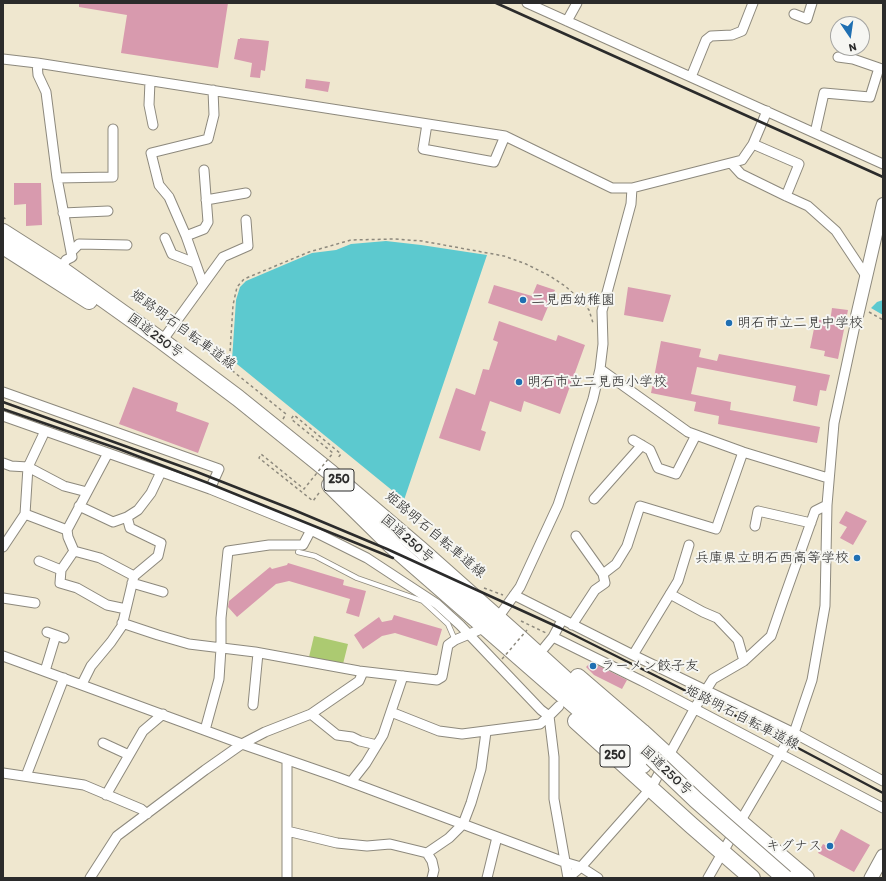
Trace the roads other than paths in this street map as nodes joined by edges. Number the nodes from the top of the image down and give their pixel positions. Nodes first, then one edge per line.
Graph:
1 (528, 3) edge
2 (577, 3) edge
3 (753, 3) edge
4 (812, 3) edge
5 (794, 14) dead end
6 (567, 21) junction
7 (838, 57) dead end
8 (3, 59) edge
9 (37, 63) junction
10 (881, 69) edge
11 (691, 77) junction
12 (150, 81) junction
13 (213, 90) junction
14 (767, 111) junction
15 (427, 124) junction
16 (153, 125) dead end
17 (113, 129) dead end
18 (815, 133) junction
19 (505, 136) junction
20 (753, 144) junction
21 (731, 163) junction
22 (883, 164) edge
23 (204, 170) dead end
24 (57, 178) junction
25 (632, 188) junction
26 (246, 193) dead end
27 (786, 196) junction
28 (206, 200) junction
29 (883, 204) edge
30 (108, 211) dead end
31 (63, 213) junction
32 (246, 220) dead end
33 (6, 227) edge
34 (186, 236) junction
35 (165, 238) dead end
36 (127, 245) dead end
37 (3, 246) edge
38 (71, 252) junction
39 (196, 263) junction
40 (61, 269) junction
41 (866, 276) junction
42 (203, 284) junction
43 (858, 312) joint
44 (162, 341) junction
45 (600, 369) junction
46 (3, 392) edge
47 (3, 416) edge
48 (45, 431) junction
49 (696, 435) junction
50 (633, 440) dead end
51 (642, 445) junction
52 (743, 452) junction
53 (108, 453) junction
54 (3, 463) edge
55 (28, 467) junction
56 (161, 472) junction
57 (828, 478) junction
58 (210, 489) junction
59 (87, 492) junction
60 (594, 499) dead end
61 (79, 506) junction
62 (827, 506) junction
63 (25, 514) junction
64 (127, 517) junction
65 (811, 523) junction
66 (755, 526) dead end
67 (67, 530) junction
68 (311, 530) junction
69 (576, 536) dead end
70 (689, 545) dead end
71 (3, 547) edge
72 (74, 551) junction
73 (298, 552) dead end
74 (39, 561) dead end
75 (61, 570) junction
76 (603, 574) junction
77 (133, 580) junction
78 (163, 592) dead end
79 (670, 594) junction
80 (514, 595) junction
81 (3, 598) edge
82 (35, 603) dead end
83 (126, 609) junction
84 (494, 618) junction
85 (562, 620) junction
86 (122, 623) junction
87 (572, 625) junction
88 (469, 634) junction
89 (524, 634) junction
90 (56, 635) dead end
91 (456, 640) junction
92 (548, 640) junction
93 (221, 648) junction
94 (258, 653) junction
95 (633, 655) junction
96 (3, 656) edge
97 (744, 661) junction
98 (45, 671) junction
99 (363, 672) junction
100 (403, 676) junction
101 (64, 678) junction
102 (82, 684) junction
103 (706, 691) junction
104 (253, 705) dead end
105 (695, 709) junction
106 (554, 711) junction
107 (391, 712) junction
108 (164, 714) junction
109 (311, 714) junction
110 (205, 730) junction
111 (486, 732) junction
112 (794, 733) junction
113 (103, 743) dead end
114 (242, 744) junction
115 (377, 745) junction
116 (781, 753) junction
117 (129, 755) junction
118 (668, 756) junction
119 (287, 760) junction
120 (647, 761) junction
121 (3, 773) edge
122 (26, 776) junction
123 (883, 780) edge
124 (351, 782) junction
125 (651, 788) junction
126 (106, 795) junction
127 (883, 808) edge
128 (146, 814) junction
129 (740, 822) junction
130 (463, 824) junction
131 (287, 831) junction
132 (497, 837) junction
133 (723, 852) junction
134 (427, 853) junction
135 (883, 856) edge
136 (564, 862) junction
137 (581, 867) junction
138 (90, 878) edge
139 (287, 878) edge
140 (432, 878) edge
141 (487, 878) edge
142 (598, 878) edge
143 (708, 878) edge
144 (752, 878) edge
145 (770, 878) edge
146 (785, 878) edge
147 (806, 878) edge
148 (871, 878) edge

1 - 6 street
2 - 6 street
3 - 11 street
4 - 5 street
6 - 11 street
7 - 10 street
8 - 9 street
9 - 12 street
9 - 24 street
10 - 18 street
11 - 14 street
12 - 13 street
12 - 16 street
13 - 15 street
13 - 34 street
14 - 18 street
14 - 20 street
15 - 19 street
15 - 19 street
17 - 24 street
18 - 22 street
19 - 25 street
20 - 21 street
20 - 27 street
21 - 25 street
21 - 27 street
23 - 28 street
24 - 31 street
25 - 45 street
26 - 28 street
27 - 41 street
28 - 34 street
29 - 41 street
30 - 31 street
31 - 38 street
32 - 42 street
33 - 40 highway, 国道250号 / 250
34 - 39 street
35 - 39 street
36 - 38 street
37 - 84 highway, 国道250号 / 250
38 - 40 street
39 - 42 street
40 - 44 highway, 国道250号 / 250
41 - 43 street
42 - 44 street
43 - 57 street
44 - 84 highway, 国道250号 / 250
45 - 49 street
45 - 80 street
46 - 58 street
47 - 48 street
48 - 53 street
48 - 55 street
49 - 51 street
49 - 52 street
50 - 51 street
51 - 60 street
52 - 57 street
52 - 76 street
53 - 56 street
53 - 59 street
54 - 55 street
55 - 59 street
55 - 63 street
56 - 58 street
56 - 64 street
57 - 62 street
58 - 68 street
59 - 61 street
61 - 64 street
61 - 67 street
62 - 65 street
62 - 112 street
63 - 67 street
63 - 71 street
64 - 77 street
65 - 66 street
65 - 97 street
67 - 72 street
68 - 88 street
68 - 93 street
69 - 76 street
70 - 79 street
72 - 75 street
72 - 77 street
73 - 91 lane
74 - 75 street
75 - 83 street
76 - 87 street
77 - 78 street
77 - 83 street
79 - 95 street
79 - 97 street
80 - 84 street
80 - 85 street
81 - 82 street
83 - 86 street
84 - 88 street
84 - 89 highway, 国道250号 / 250
84 - 106 highway, 250
84 - 120 highway, 国道250号 / 250
85 - 87 street
85 - 92 street
86 - 93 street
86 - 102 street
87 - 95 street
88 - 91 street
88 - 106 street
89 - 92 highway, 250
89 - 120 highway, 国道250号 / 250
90 - 98 street
91 - 100 street
92 - 105 street
92 - 118 highway, 250
93 - 94 street
93 - 110 street
94 - 99 street
94 - 104 street
95 - 103 street
96 - 98 street
97 - 103 street
98 - 101 street
99 - 100 street
99 - 109 street
100 - 107 street
101 - 102 street
101 - 122 street
102 - 108 street
103 - 105 street
103 - 112 street
105 - 116 street
105 - 118 street
106 - 111 street
106 - 125 highway, 250
106 - 136 street
107 - 111 street
107 - 115 street
108 - 110 street
108 - 117 street
109 - 114 street
109 - 115 street
110 - 114 street
111 - 130 street
112 - 116 street
112 - 123 street
113 - 117 street
114 - 119 street
114 - 128 street
115 - 124 street
116 - 127 street
116 - 129 street
117 - 126 street
118 - 125 street
118 - 129 highway, 250
119 - 124 street
119 - 131 street
120 - 145 highway, 国道250号 / 250
120 - 146 highway, 国道250号 / 250, bridge
121 - 122 street
122 - 126 street
124 - 130 street
125 - 133 highway, 250
125 - 137 street
126 - 128 street
128 - 138 street
129 - 133 street
129 - 147 highway, 250
130 - 132 street
130 - 134 street
131 - 134 street
131 - 139 street
132 - 136 street
132 - 141 street
133 - 143 street
133 - 144 highway, 250
134 - 140 street
135 - 148 main road
136 - 137 street
136 - 137 street
137 - 142 street

